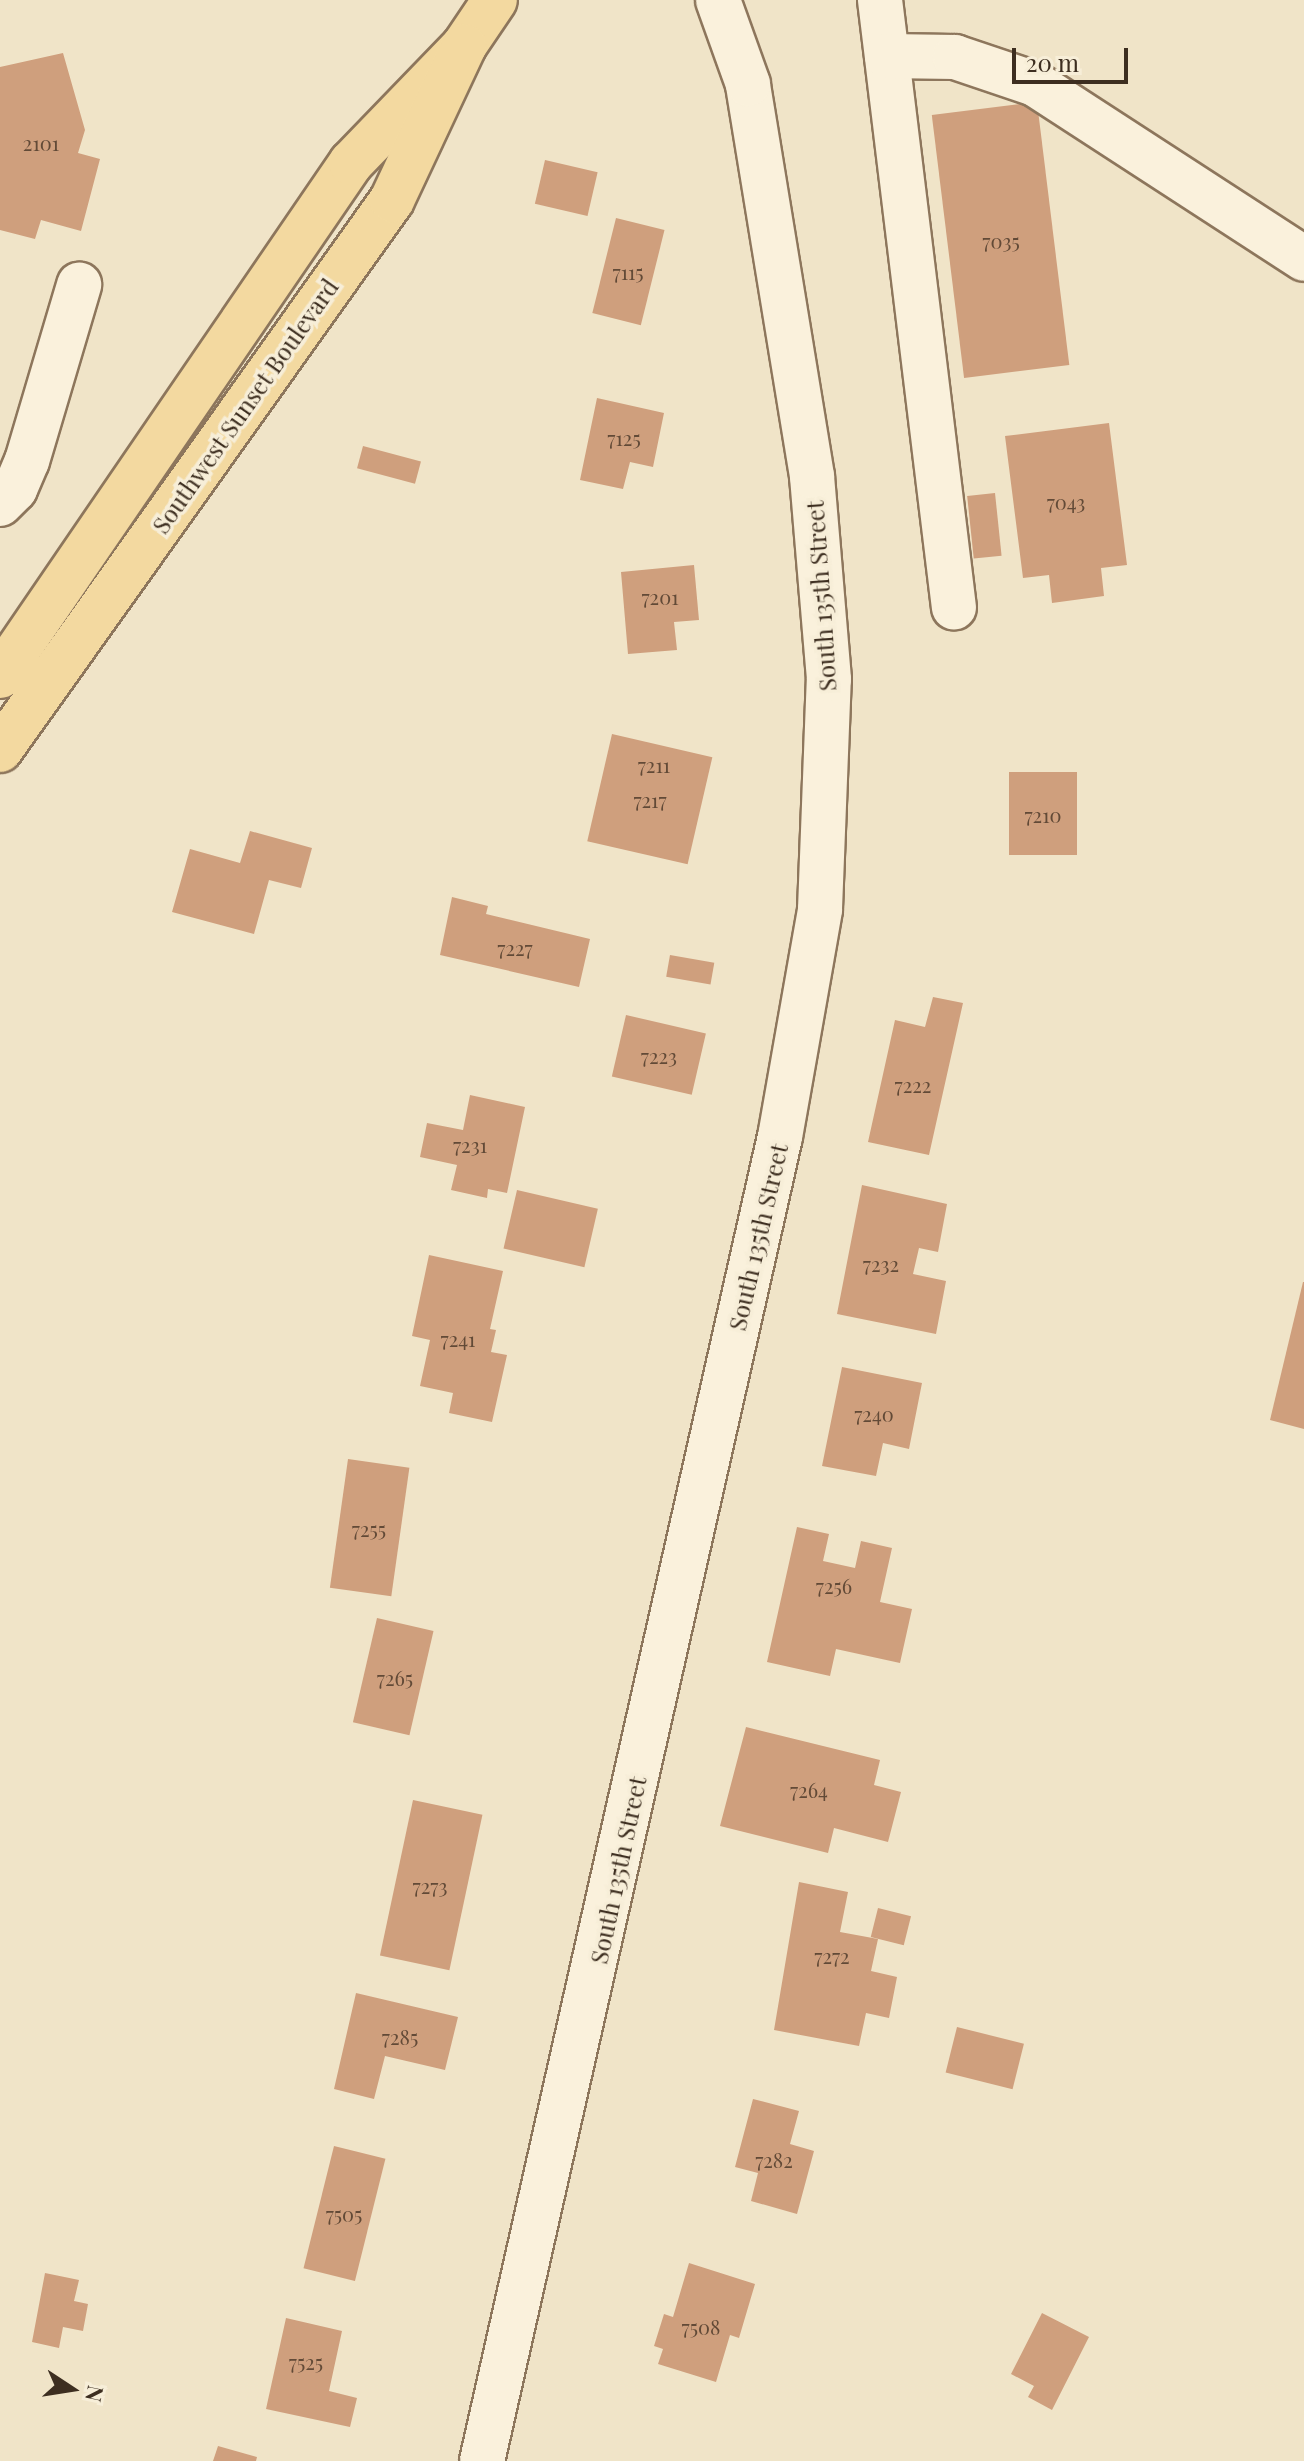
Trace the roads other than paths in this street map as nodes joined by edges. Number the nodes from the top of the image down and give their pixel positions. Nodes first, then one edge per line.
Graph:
1 (495, 0) edge
2 (718, 0) edge
3 (880, 0) edge
4 (464, 46) junction
5 (887, 56) junction
6 (1304, 259) edge
7 (79, 285) dead end
8 (0, 504) edge
9 (954, 608) dead end
10 (0, 676) edge
11 (0, 750) edge
12 (482, 2461) edge

1 - 4 main road, Southwest Sunset Boulevard
2 - 12 street, South 135th Street
3 - 5 street
4 - 10 main road, Southwest Sunset Boulevard
4 - 11 main road, Southwest Sunset Boulevard
5 - 6 street
5 - 9 street
7 - 8 street

